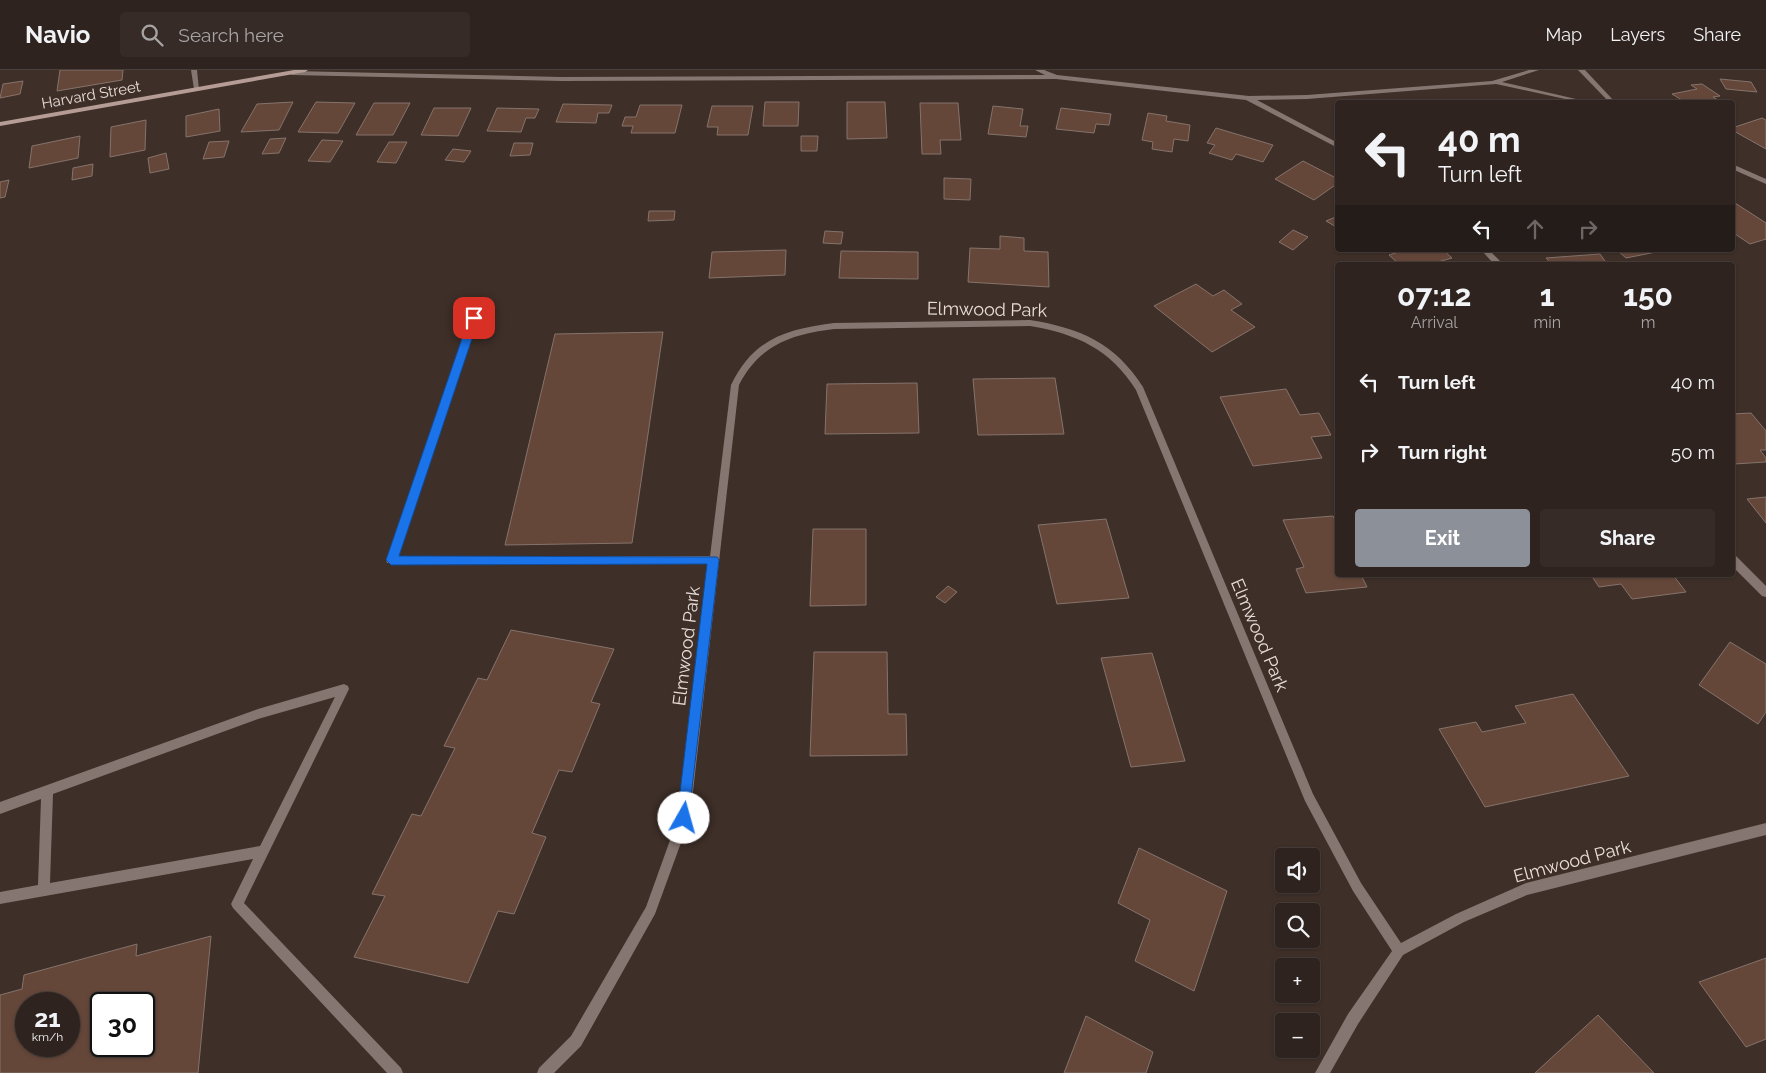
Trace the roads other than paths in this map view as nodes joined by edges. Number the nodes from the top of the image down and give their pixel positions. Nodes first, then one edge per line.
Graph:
1 (194, 70) edge
2 (305, 70) edge
3 (1038, 70) edge
4 (1536, 70) edge
5 (1581, 70) edge
6 (292, 72) junction
7 (1056, 77) junction
8 (1493, 83) junction
9 (197, 89) junction
10 (1248, 98) junction
11 (1578, 100) edge
12 (1610, 100) edge
13 (0, 124) edge
14 (1335, 144) edge
15 (1735, 167) edge
16 (1766, 182) edge
17 (1487, 252) edge
18 (1497, 262) edge
19 (474, 318) dead end
20 (713, 560) junction
21 (1735, 562) edge
22 (1766, 593) edge
23 (47, 791) junction
24 (0, 808) edge
25 (1766, 829) edge
26 (264, 851) junction
27 (44, 890) junction
28 (0, 898) edge
29 (1399, 951) junction
30 (396, 1073) edge
31 (544, 1073) edge
32 (1322, 1073) edge

1 - 9 street
2 - 6 street, Harvard Street
3 - 7 street
4 - 8 street
5 - 12 street
6 - 7 street
6 - 9 street, Harvard Street
7 - 10 street
8 - 10 street
8 - 11 street
9 - 13 street, Harvard Street
10 - 14 street
15 - 16 street
17 - 18 street
19 - 20 street
20 - 29 street, Elmwood Park
20 - 31 street, Elmwood Park
21 - 22 street
23 - 24 street
23 - 26 street
23 - 27 street
25 - 29 street, Elmwood Park
26 - 27 street
26 - 30 street
27 - 28 street
29 - 32 street

